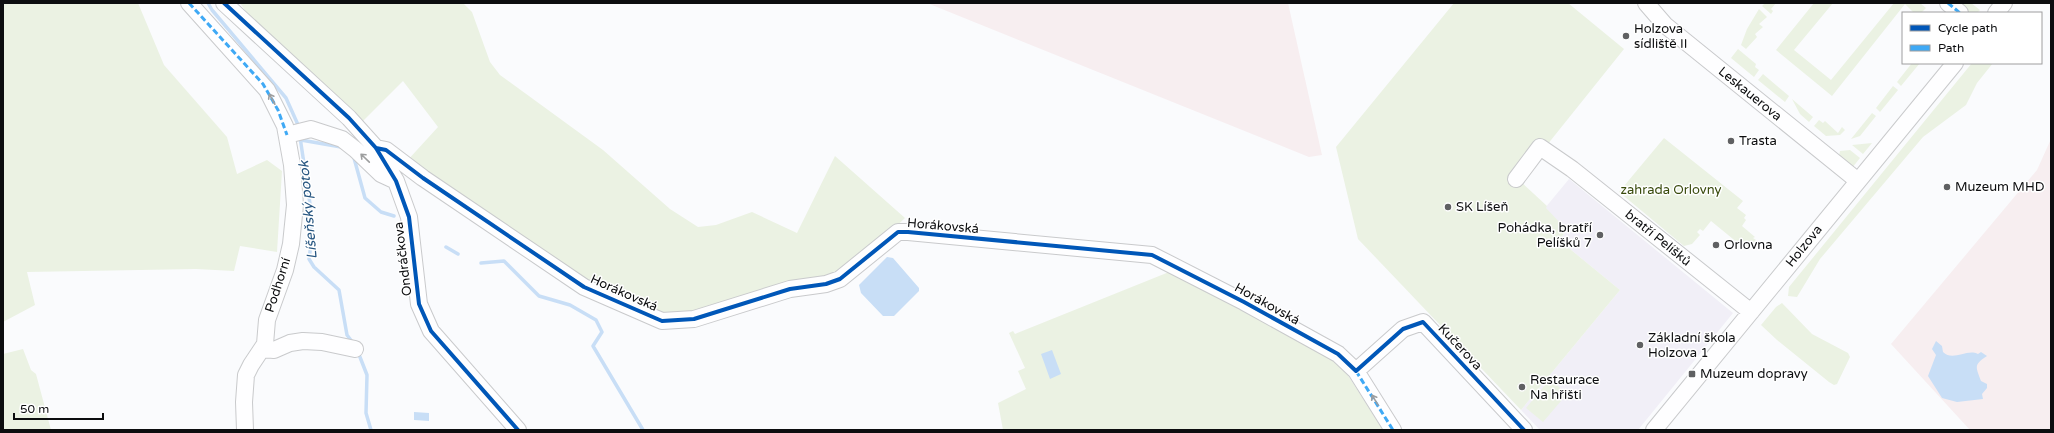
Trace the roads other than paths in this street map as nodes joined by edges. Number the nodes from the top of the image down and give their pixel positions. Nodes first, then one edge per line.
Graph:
1 (189, 3) edge
2 (224, 3) edge
3 (1646, 3) edge
4 (1948, 3) edge
5 (2004, 3) edge
6 (1959, 12) edge
7 (1997, 12) edge
8 (1954, 64) edge
9 (297, 132) junction
10 (376, 148) junction
11 (1516, 180) dead end
12 (396, 181) junction
13 (1858, 181) junction
14 (1751, 312) junction
15 (263, 349) junction
16 (355, 349) dead end
17 (1356, 371) junction
18 (245, 430) edge
19 (518, 430) edge
20 (1392, 430) edge
21 (1524, 430) edge
22 (1654, 430) edge

9 -> 1 street
2 - 10 street, Ondráčkova
3 - 13 street, Leskauerova
4 - 6 street
5 - 7 street
8 - 13 street, Holzova
12 -> 9 street
9 - 15 street, Podhorní
10 - 12 street, Ondráčkova
10 - 17 street, Horákovská
11 - 14 street, bratří Pelíšků
12 - 19 street, Ondráčkova
13 - 14 street, Holzova
14 - 22 street, Holzova
15 - 16 street
15 - 18 street, Podhorní
20 -> 17 street, Horákovská
17 - 21 street, Kučerova

